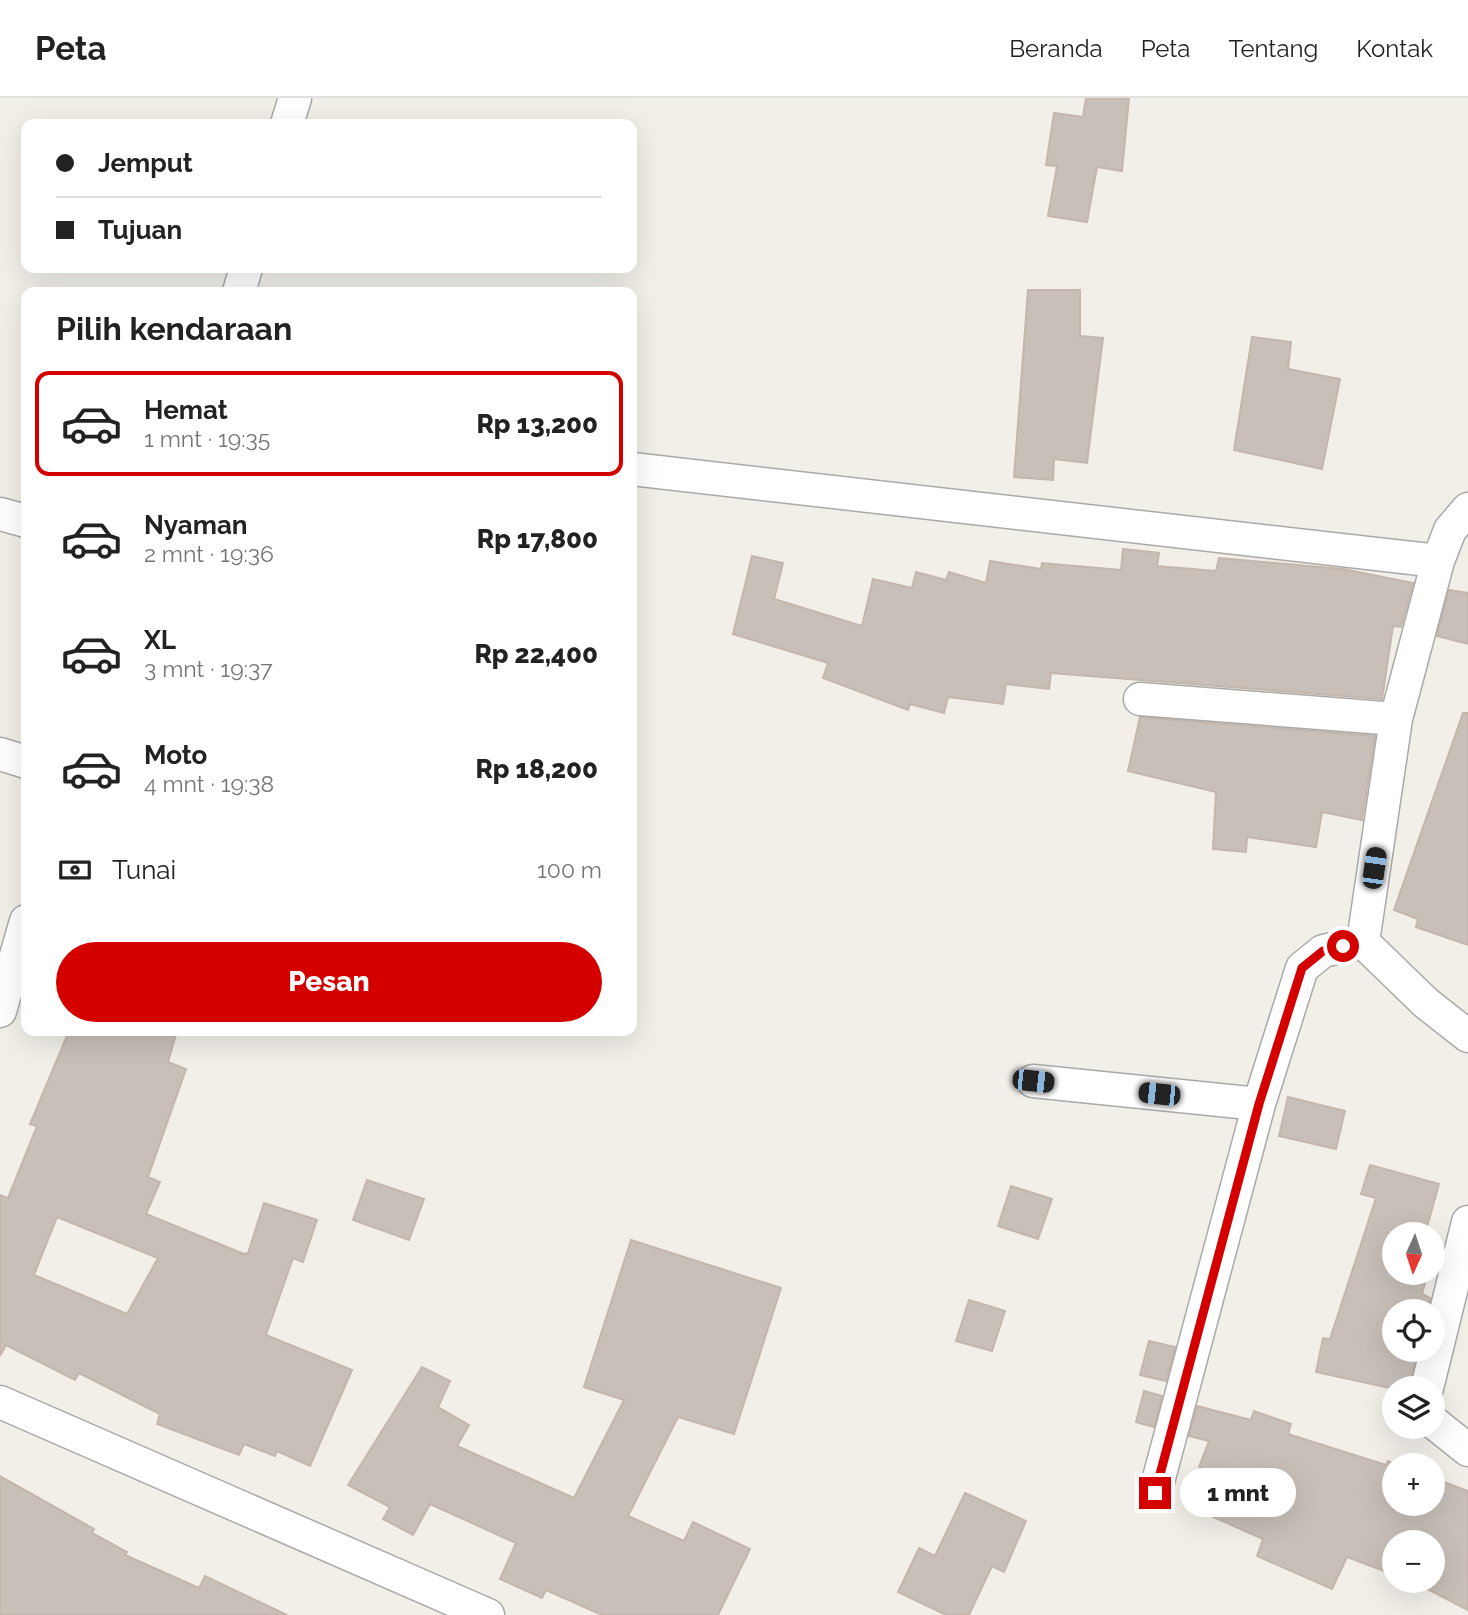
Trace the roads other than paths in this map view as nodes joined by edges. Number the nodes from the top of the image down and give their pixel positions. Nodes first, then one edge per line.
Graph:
1 (295, 98) edge
2 (289, 119) edge
3 (637, 470) edge
4 (1468, 509) edge
5 (0, 514) edge
6 (21, 520) edge
7 (1438, 561) junction
8 (1140, 699) dead end
9 (1396, 719) junction
10 (0, 754) edge
11 (21, 760) edge
12 (21, 938) edge
13 (1363, 942) junction
14 (0, 1012) edge
15 (1468, 1036) edge
16 (1033, 1081) dead end
17 (1259, 1104) junction
18 (1468, 1222) edge
19 (1430, 1376) edge
20 (0, 1402) edge
21 (1445, 1432) edge
22 (1468, 1450) edge
23 (1155, 1493) dead end
24 (488, 1615) edge

1 - 2 street
3 - 7 street
4 - 7 street
5 - 6 street
7 - 9 street
8 - 9 street
9 - 13 street
10 - 11 street
12 - 14 street
13 - 15 street
13 - 17 street
16 - 17 street
17 - 23 street
18 - 19 street
20 - 24 street
21 - 22 street

